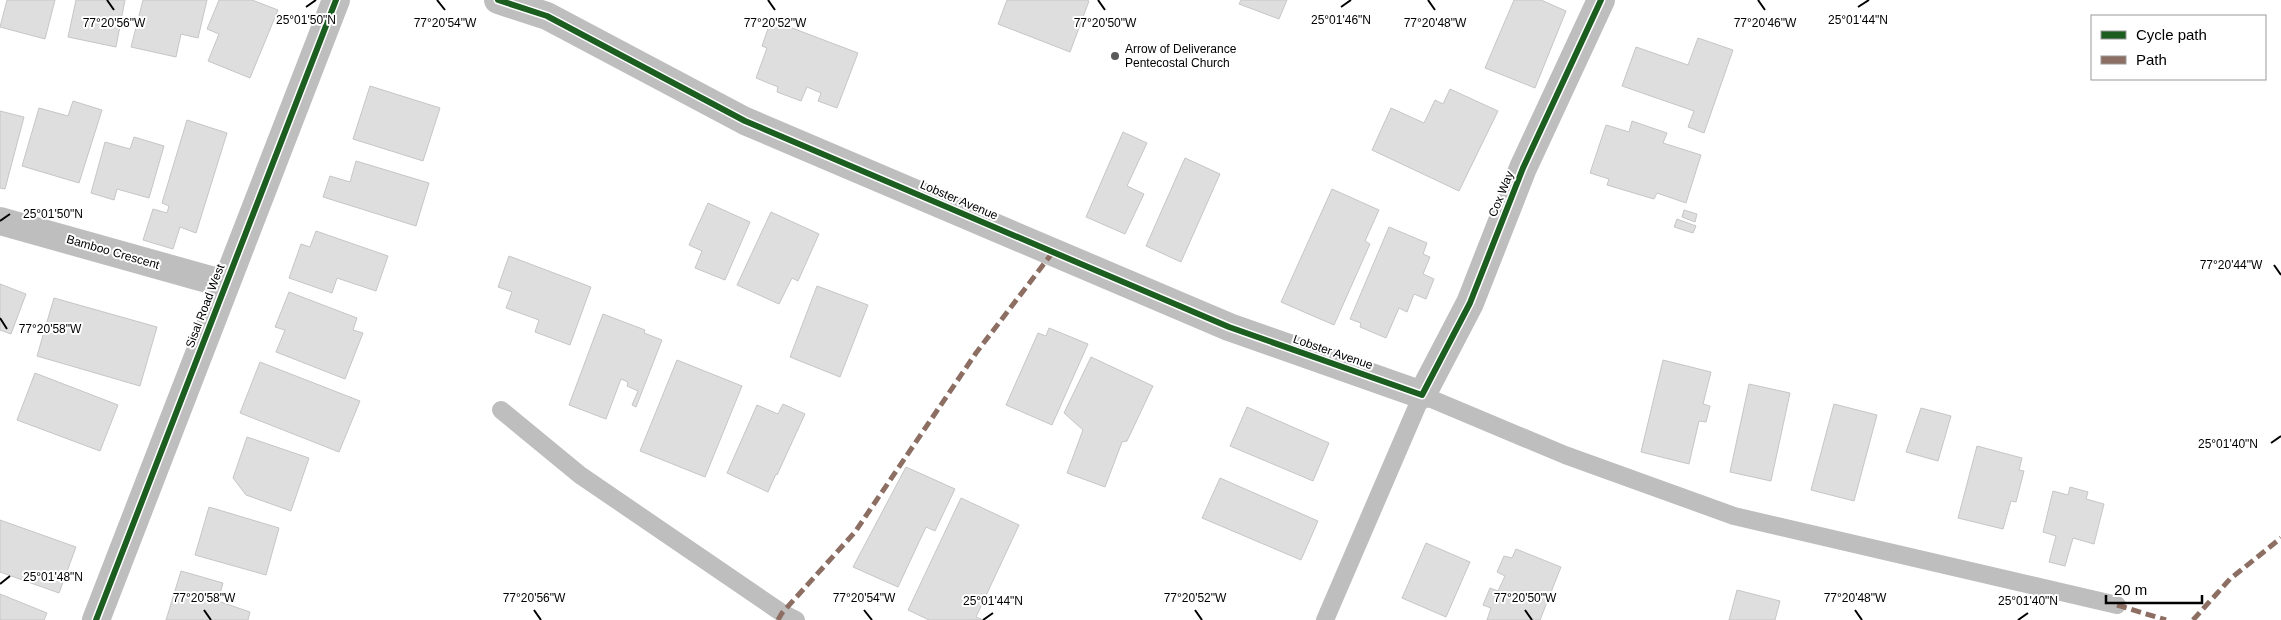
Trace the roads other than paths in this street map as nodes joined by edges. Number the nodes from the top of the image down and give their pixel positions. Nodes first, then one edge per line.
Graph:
1 (336, 0) edge
2 (498, 0) edge
3 (1601, 0) edge
4 (0, 220) edge
5 (225, 284) junction
6 (1422, 395) junction
7 (501, 410) dead end
8 (2118, 604) dead end
9 (96, 620) edge
10 (796, 620) edge
11 (1325, 620) edge

1 - 5 street, Sisal Road West
2 - 6 street, Lobster Avenue
3 - 6 street, Cox Way
4 - 5 street, Bamboo Crescent
5 - 9 street, Sisal Road West
6 - 8 lane
6 - 11 lane
7 - 10 lane

